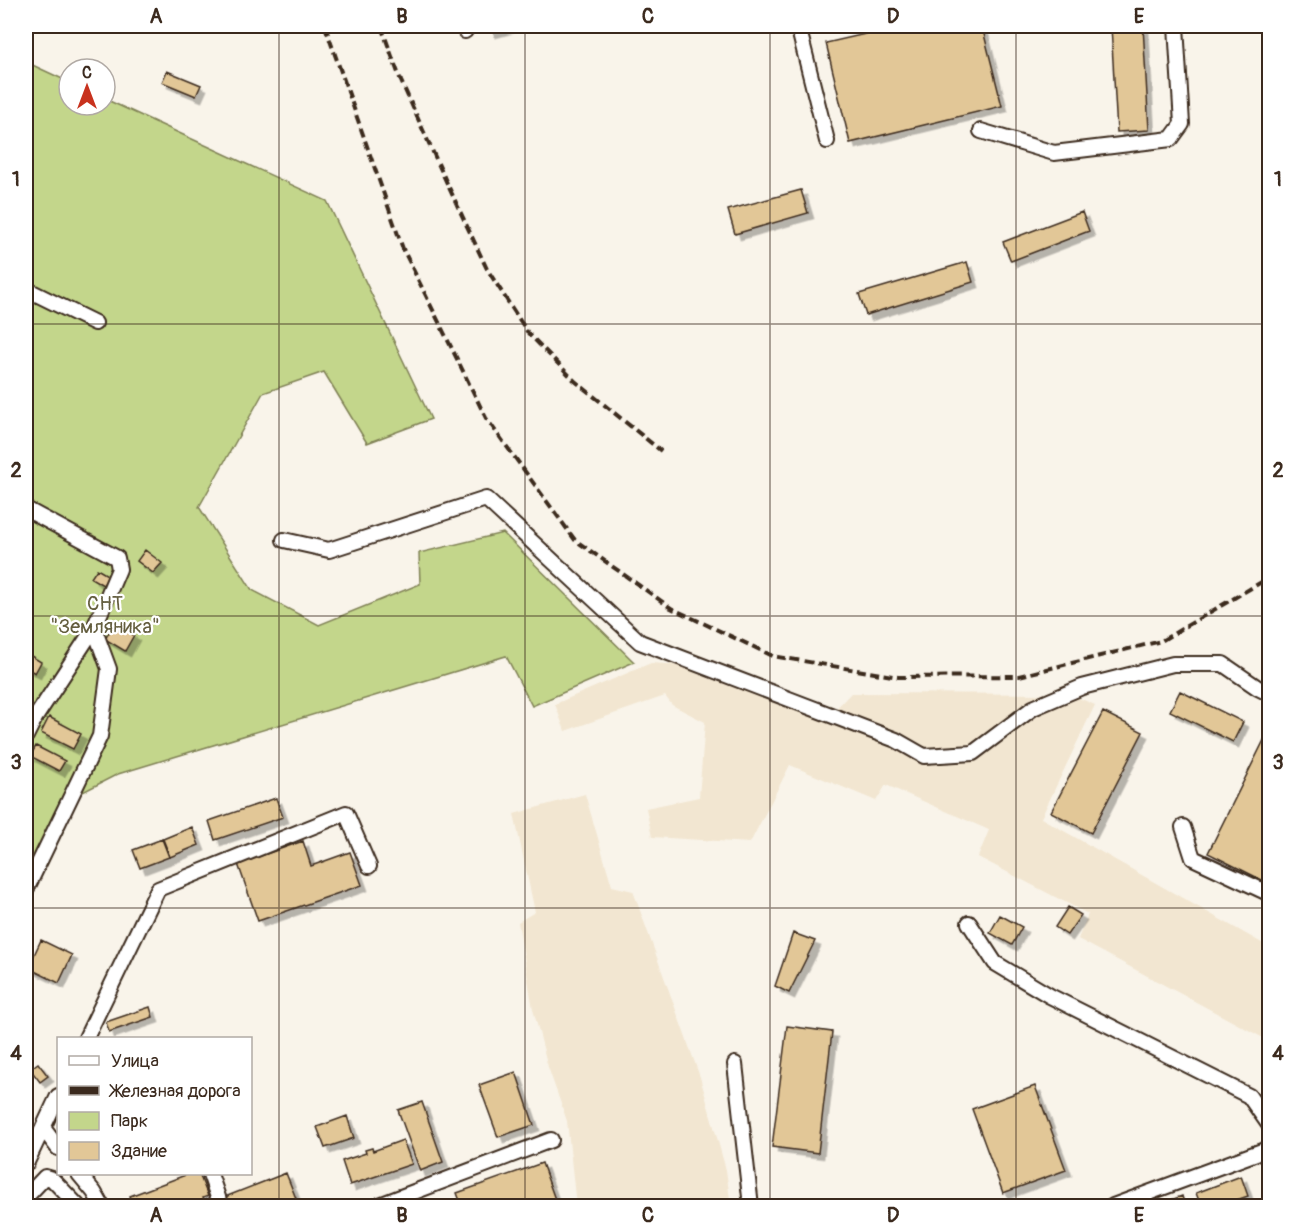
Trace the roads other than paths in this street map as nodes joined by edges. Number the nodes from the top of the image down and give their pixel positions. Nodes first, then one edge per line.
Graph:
1 (798, 26) edge
2 (1176, 26) edge
3 (981, 131) dead end
4 (827, 141) dead end
5 (26, 289) edge
6 (95, 323) dead end
7 (26, 509) edge
8 (284, 540) dead end
9 (94, 628) junction
10 (1269, 694) edge
11 (26, 736) edge
12 (1183, 827) dead end
13 (369, 866) dead end
14 (26, 890) edge
15 (1269, 894) edge
16 (969, 923) dead end
17 (86, 1037) edge
18 (735, 1064) dead end
19 (57, 1098) edge
20 (1269, 1126) edge
21 (43, 1128) junction
22 (552, 1140) dead end
23 (30, 1141) edge
24 (57, 1147) edge
25 (1269, 1148) edge
26 (26, 1164) edge
27 (81, 1175) edge
28 (210, 1175) edge
29 (27, 1194) edge
30 (38, 1206) edge
31 (78, 1206) edge
32 (102, 1206) edge
33 (221, 1206) edge
34 (376, 1206) edge
35 (751, 1206) edge
36 (1113, 1206) edge

1 - 4 street
2 - 3 street
5 - 6 street
7 - 9 street
8 - 10 street
9 - 11 street
9 - 14 street
12 - 15 street
13 - 17 street
16 - 20 street
18 - 35 street
19 - 21 street
21 - 23 street
21 - 24 street
22 - 34 street
23 - 26 street
25 - 36 street
27 - 32 street
28 - 33 street
29 - 30 street
29 - 31 street

